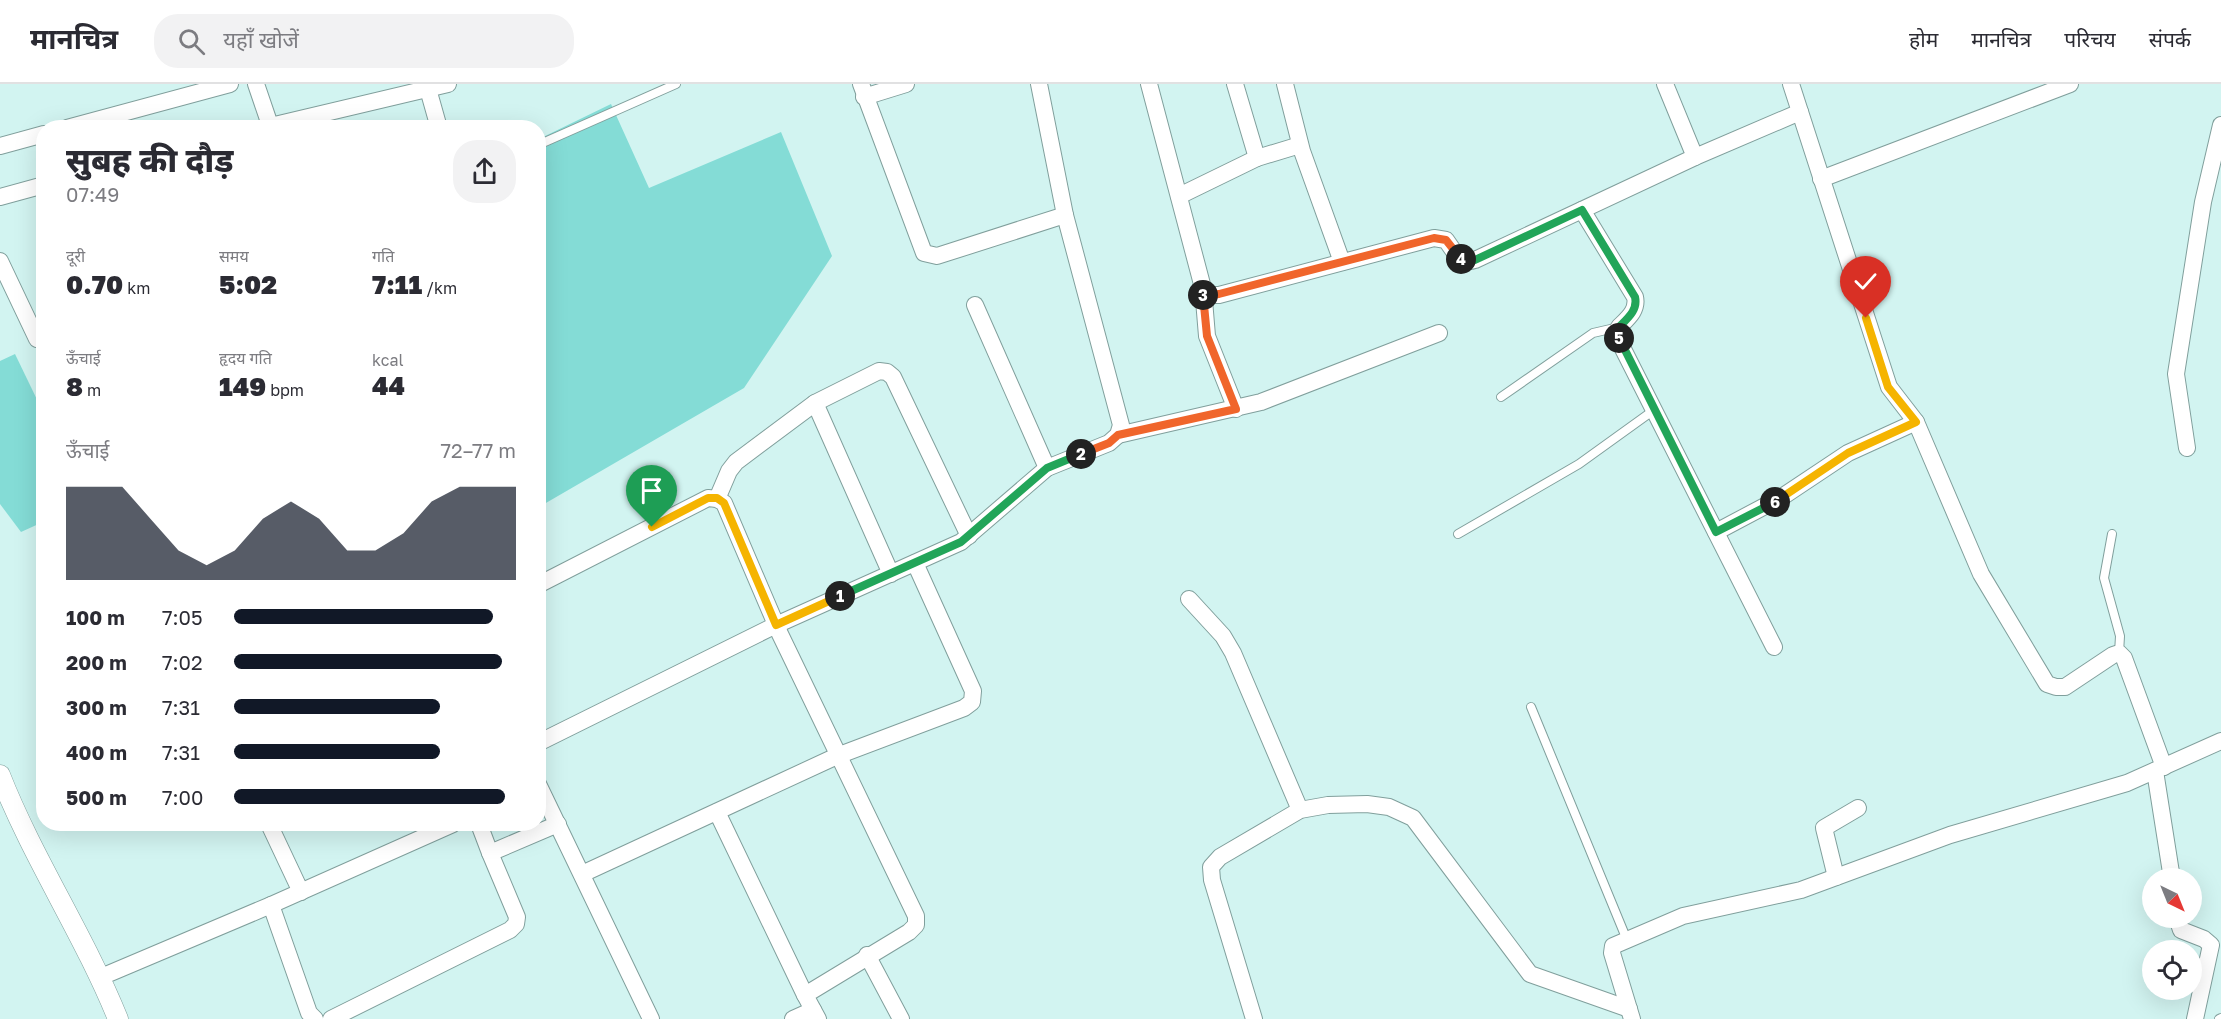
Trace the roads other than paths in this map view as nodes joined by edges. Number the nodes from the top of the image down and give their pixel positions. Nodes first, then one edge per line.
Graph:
1 (230, 84) edge
2 (256, 84) edge
3 (448, 84) edge
4 (676, 84) edge
5 (906, 84) edge
6 (1039, 84) edge
7 (1149, 84) edge
8 (1235, 84) edge
9 (1285, 84) edge
10 (1665, 84) edge
11 (1791, 84) edge
12 (2070, 84) edge
13 (428, 88) junction
14 (863, 90) edge
15 (1800, 111) junction
16 (97, 120) edge
17 (266, 120) edge
18 (297, 120) edge
19 (437, 120) edge
20 (2221, 125) edge
21 (36, 136) edge
22 (546, 142) edge
23 (1300, 145) junction
24 (0, 146) edge
25 (1695, 157) junction
26 (1257, 158) junction
27 (1821, 180) junction
28 (36, 187) edge
29 (1179, 196) junction
30 (0, 197) edge
31 (1582, 210) junction
32 (1065, 215) junction
33 (0, 261) edge
34 (1341, 262) junction
35 (1203, 288) junction
36 (975, 305) dead end
37 (1619, 327) junction
38 (1439, 333) dead end
39 (36, 337) edge
40 (1501, 397) dead end
41 (815, 403) junction
42 (1236, 409) junction
43 (1654, 410) junction
44 (1916, 422) junction
45 (1118, 435) junction
46 (2187, 448) dead end
47 (1047, 468) junction
48 (717, 498) junction
49 (1716, 532) junction
50 (1458, 534) dead end
51 (2112, 534) dead end
52 (969, 536) junction
53 (915, 563) junction
54 (891, 574) junction
55 (546, 581) edge
56 (1189, 599) dead end
57 (776, 625) junction
58 (1774, 647) dead end
59 (2119, 653) junction
60 (1531, 707) dead end
61 (546, 739) edge
62 (2221, 741) edge
63 (837, 756) junction
64 (2160, 769) junction
65 (0, 775) edge
66 (546, 800) edge
67 (1858, 808) dead end
68 (6, 810) edge
69 (1300, 810) junction
70 (717, 812) junction
71 (558, 824) junction
72 (546, 829) edge
73 (272, 831) edge
74 (437, 831) edge
75 (482, 831) edge
76 (542, 831) edge
77 (490, 853) junction
78 (2171, 868) edge
79 (582, 874) junction
80 (1836, 877) junction
81 (301, 892) junction
82 (271, 905) junction
83 (2180, 928) edge
84 (1627, 940) junction
85 (867, 955) junction
86 (101, 977) junction
87 (805, 995) junction
88 (815, 1014) edge
89 (1631, 1014) edge
90 (118, 1019) edge
91 (315, 1019) edge
92 (331, 1019) edge
93 (651, 1019) edge
94 (793, 1019) edge
95 (901, 1019) edge
96 (1254, 1019) edge
97 (2195, 1019) edge

1 - 16 street
2 - 17 street
3 - 13 street
4 - 22 lane
5 - 14 street
6 - 32 street
7 - 29 street
8 - 26 street
9 - 23 street
10 - 25 street
11 - 15 street
12 - 27 street
13 - 18 street
13 - 19 street
14 - 32 street
15 - 25 street
15 - 27 street
20 - 46 street
21 - 24 street
23 - 26 street
23 - 34 street
25 - 31 street
26 - 29 street
27 - 44 street
28 - 30 street
29 - 35 street
31 - 34 street
31 - 37 street
32 - 45 street
33 - 39 street
34 - 35 street
35 - 42 street
36 - 47 street
37 - 40 lane
37 - 43 street
38 - 42 street
41 - 48 street
41 - 52 street
41 - 54 street
42 - 45 street
43 - 49 street
43 - 50 lane
44 - 49 street
44 - 59 street
45 - 47 street
47 - 52 street
48 - 55 street
48 - 57 street
49 - 58 street
51 - 59 lane
52 - 53 street
53 - 54 street
53 - 63 street
54 - 57 street
56 - 69 street
57 - 61 street
57 - 63 street
59 - 64 street
60 - 84 lane
62 - 64 street
63 - 70 street
63 - 85 street
64 - 78 street
64 - 80 street
65 - 68 street
66 - 71 street
67 - 80 street
68 - 86 street
69 - 89 street
69 - 96 street
70 - 79 street
70 - 87 street
71 - 72 street
71 - 79 street
73 - 81 street
74 - 81 street
75 - 77 street
76 - 77 street
77 - 92 street
79 - 93 street
80 - 84 street
81 - 82 street
82 - 86 street
82 - 91 street
83 - 97 street
84 - 89 street
85 - 87 street
85 - 95 street
86 - 90 street
87 - 88 street
88 - 94 street

